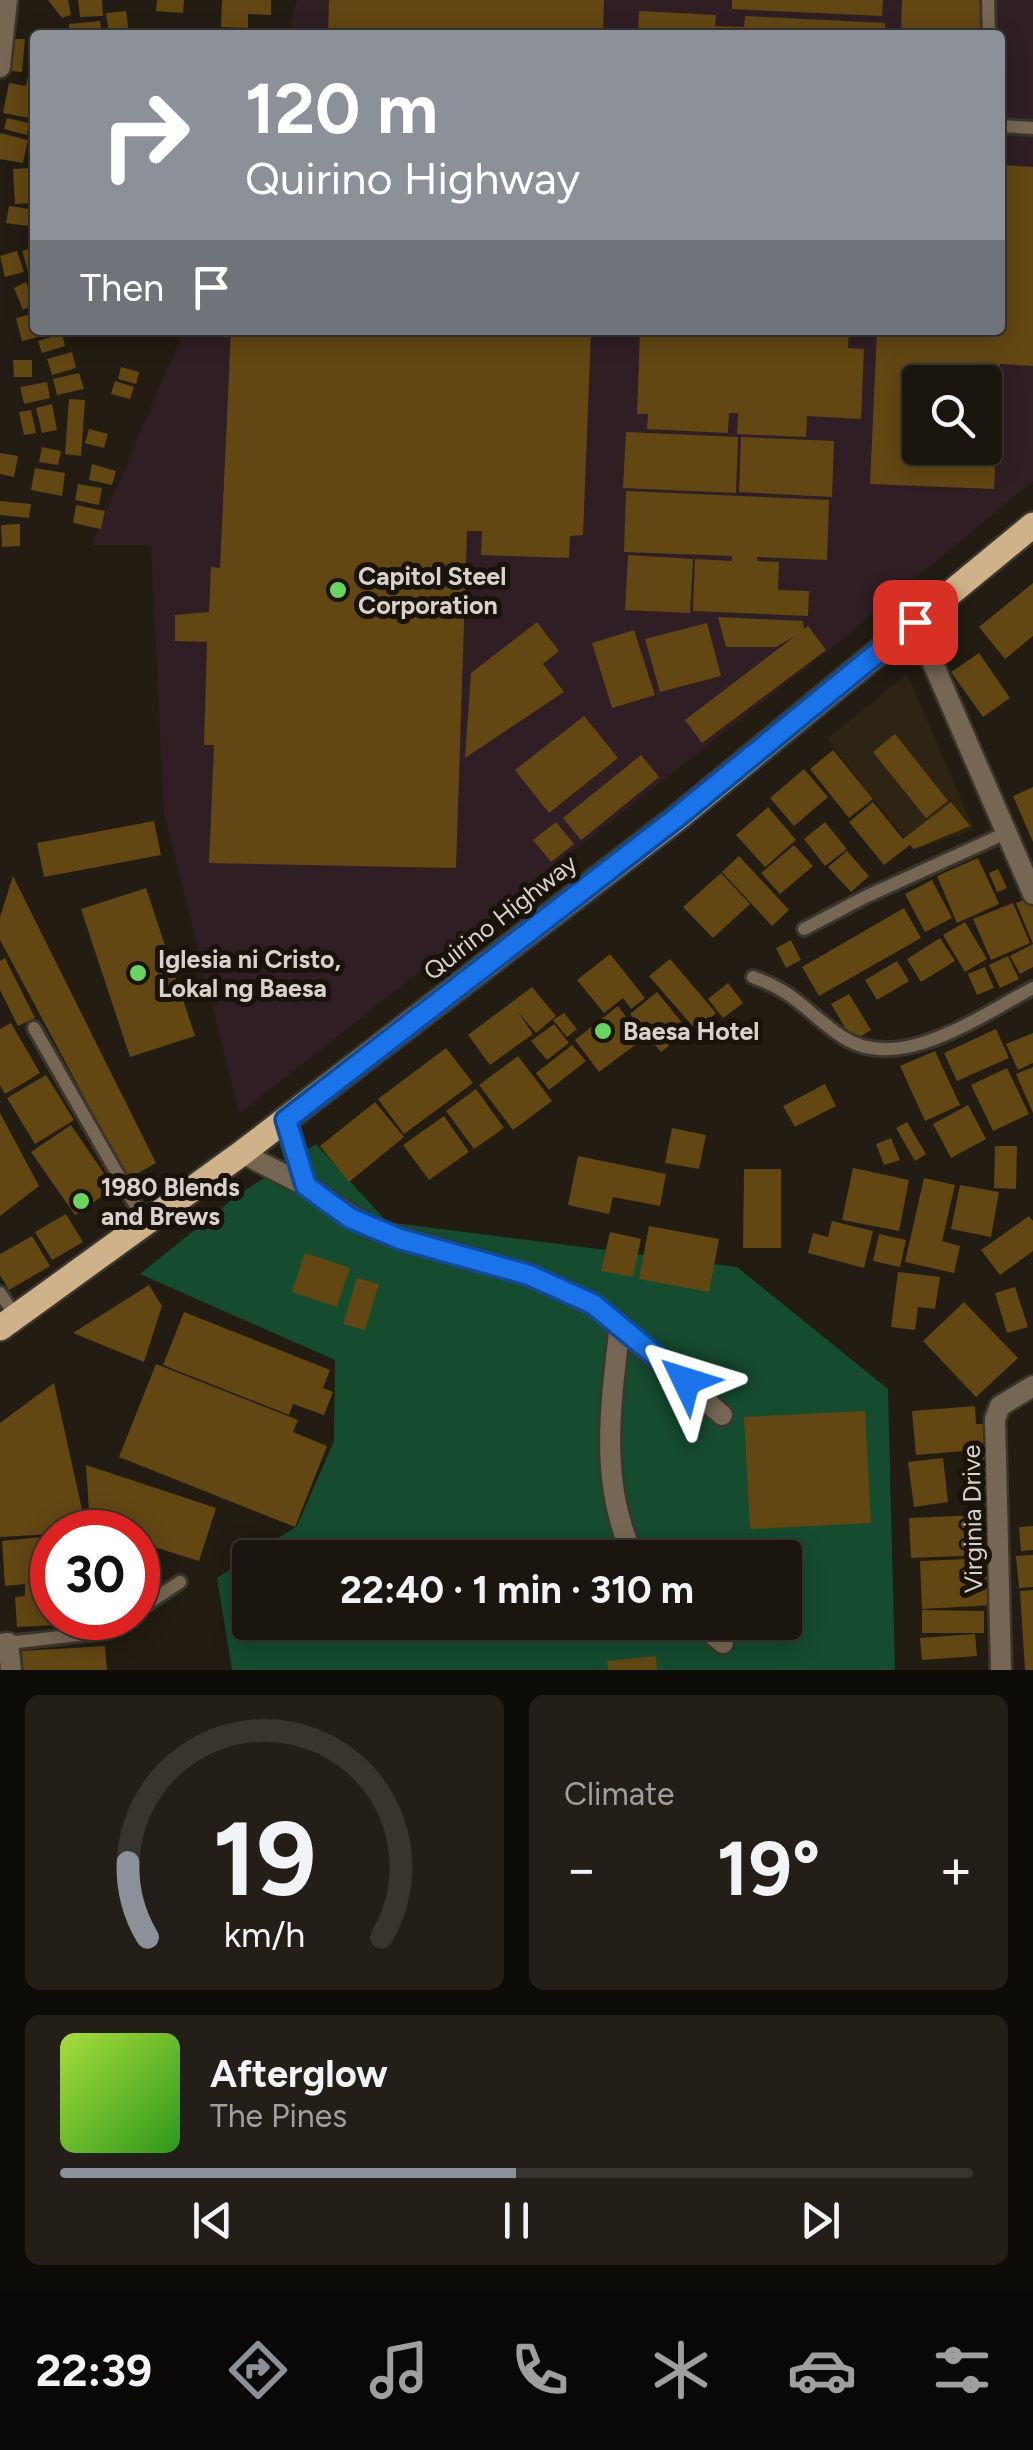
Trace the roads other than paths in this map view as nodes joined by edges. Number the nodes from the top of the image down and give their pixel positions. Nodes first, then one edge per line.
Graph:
1 (6, 0) edge
2 (988, 0) edge
3 (989, 30) edge
4 (0, 67) edge
5 (1005, 126) edge
6 (1033, 128) edge
7 (1030, 528) edge
8 (915, 622) junction
9 (1006, 833) junction
10 (1033, 894) edge
11 (804, 929) dead end
12 (753, 978) dead end
13 (1033, 988) edge
14 (34, 1028) dead end
15 (286, 1120) junction
16 (242, 1153) junction
17 (306, 1186) junction
18 (145, 1222) junction
19 (0, 1293) edge
20 (8, 1322) edge
21 (620, 1324) junction
22 (1033, 1386) edge
23 (722, 1415) dead end
24 (626, 1540) edge
25 (180, 1582) dead end
26 (160, 1595) edge
27 (37, 1640) edge
28 (718, 1640) edge
29 (4, 1644) edge
30 (723, 1644) dead end
31 (10, 1670) edge
32 (1000, 1670) edge

1 - 4 street
2 - 3 lane
5 - 6 lane
7 - 8 main road, Quirino Highway
8 - 9 street
8 - 15 main road, Quirino Highway
9 - 10 street
9 - 11 lane
12 - 13 lane
14 - 18 lane
15 - 16 main road, Quirino Highway
15 - 17 street
16 - 17 street
16 - 18 main road, Quirino Highway
17 - 21 street
18 - 20 main road, Quirino Highway
19 - 20 lane
21 - 23 street
21 - 24 street
22 - 32 street, Virginia Drive
25 - 26 lane
27 - 29 lane
28 - 30 street
29 - 31 street

